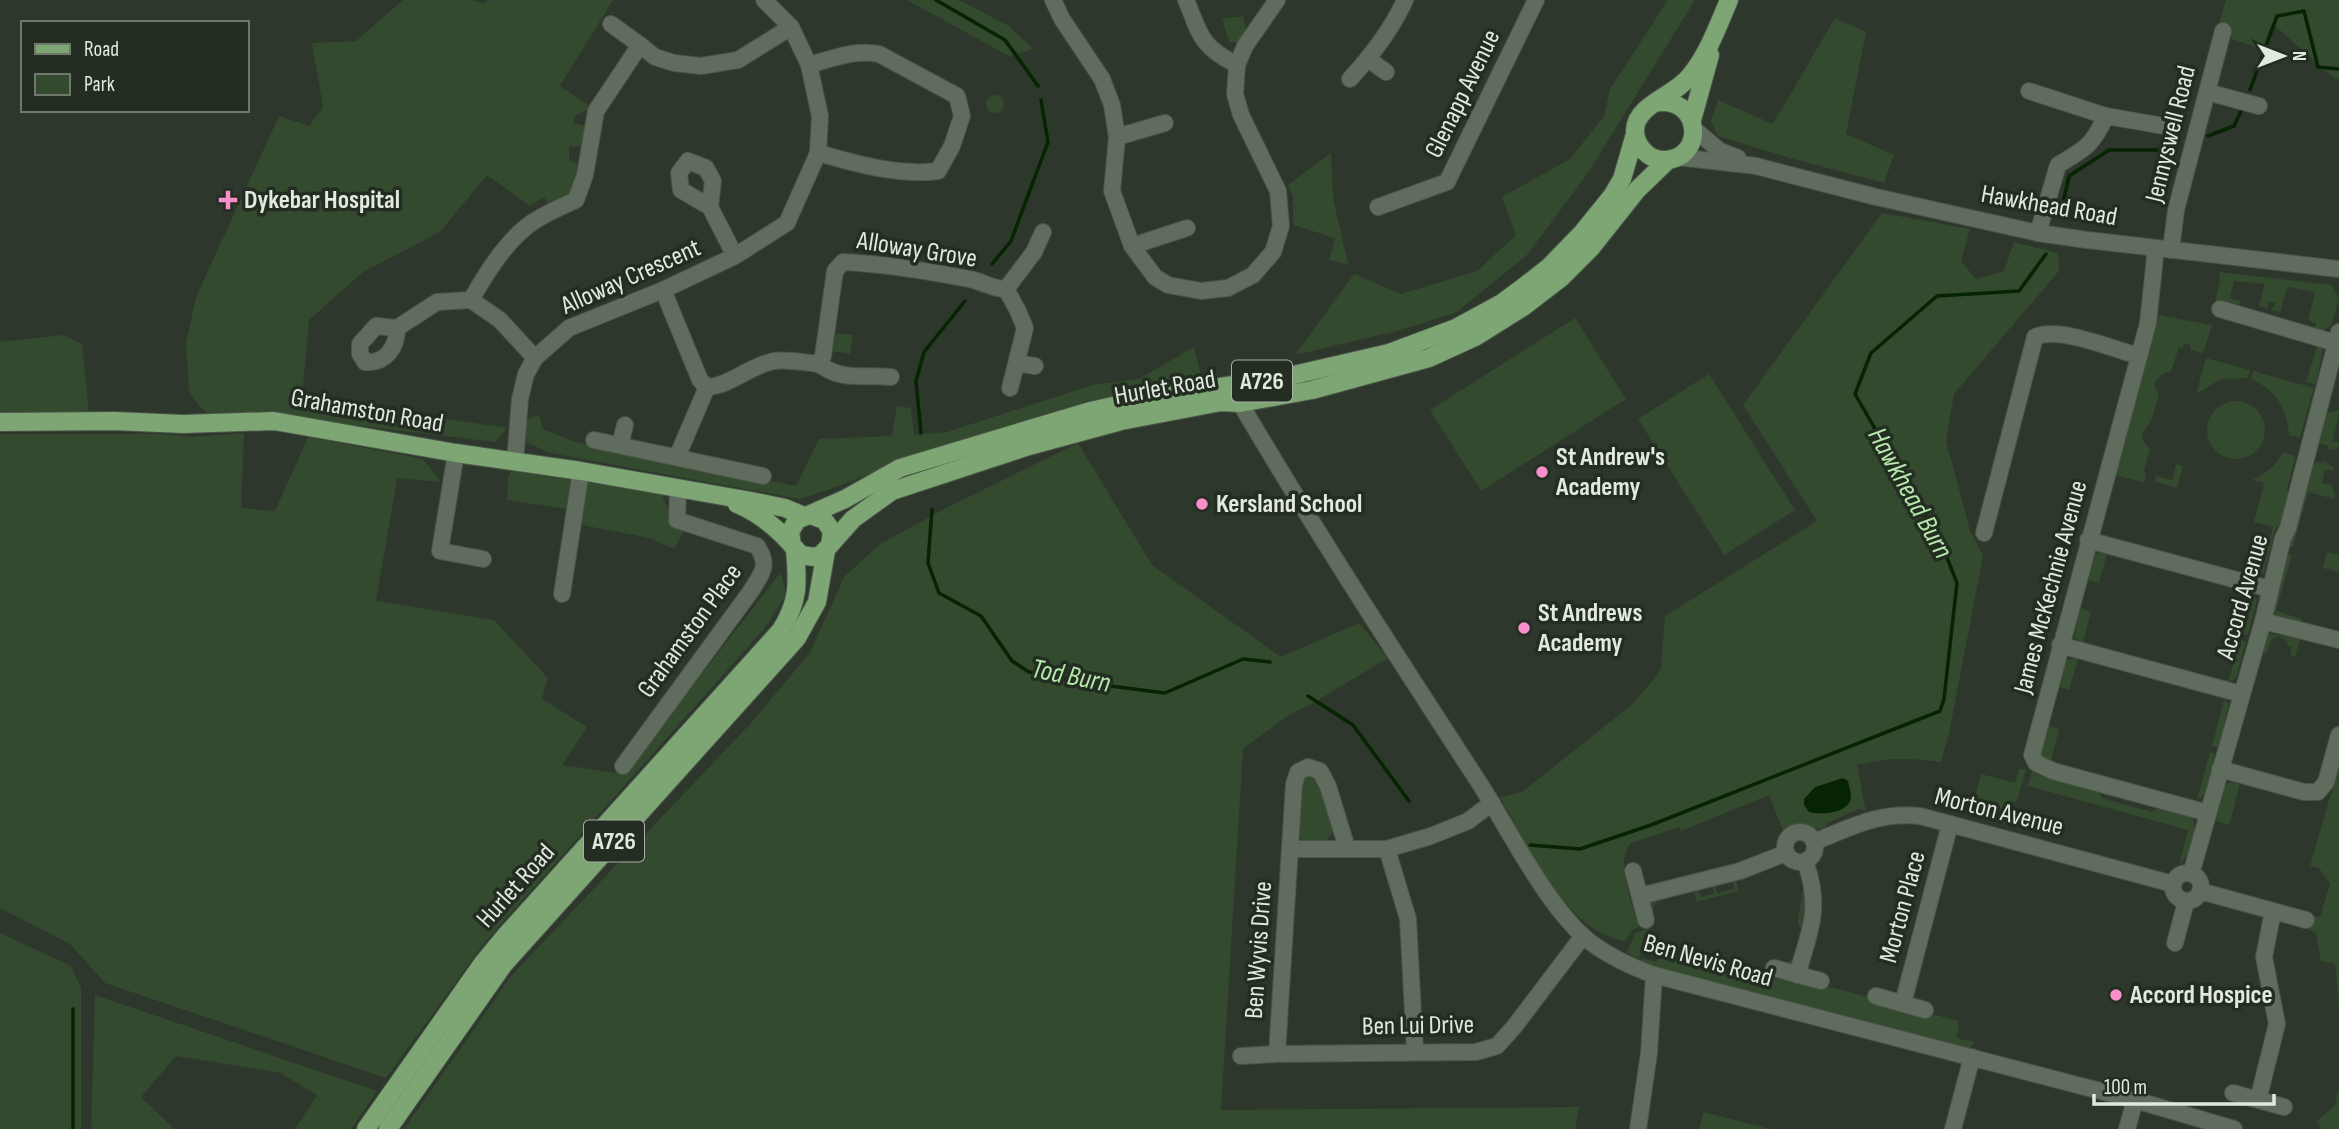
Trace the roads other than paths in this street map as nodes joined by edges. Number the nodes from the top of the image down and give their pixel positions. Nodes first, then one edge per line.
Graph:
1 (764, 0) edge
2 (1052, 0) edge
3 (1186, 0) edge
4 (1277, 0) edge
5 (1405, 0) edge
6 (1536, 0) edge
7 (1729, 0) edge
8 (611, 24) dead end
9 (791, 27) junction
10 (1717, 28) junction
11 (2223, 31) dead end
12 (640, 45) junction
13 (1368, 59) junction
14 (809, 65) junction
15 (1237, 65) junction
16 (1386, 72) dead end
17 (1350, 79) dead end
18 (2029, 91) dead end
19 (2207, 92) junction
20 (1654, 103) junction
21 (2259, 106) dead end
22 (2106, 116) junction
23 (1165, 123) dead end
24 (1693, 124) junction
25 (2169, 127) dead end
26 (1635, 135) junction
27 (1117, 137) junction
28 (818, 153) junction
29 (1673, 159) junction
30 (1756, 166) junction
31 (710, 207) dead end
32 (1378, 207) dead end
33 (1187, 228) dead end
34 (1043, 232) dead end
35 (2038, 233) junction
36 (1132, 246) junction
37 (2163, 249) junction
38 (735, 256) junction
39 (2339, 269) edge
40 (663, 289) junction
41 (1006, 289) junction
42 (471, 300) junction
43 (2220, 309) dead end
44 (397, 328) dead end
45 (2338, 337) edge
46 (2139, 356) junction
47 (536, 358) junction
48 (1017, 363) junction
49 (819, 364) junction
50 (1035, 366) dead end
51 (891, 377) dead end
52 (706, 387) junction
53 (1010, 388) dead end
54 (1240, 403) junction
55 (0, 422) edge
56 (625, 425) dead end
57 (594, 440) dead end
58 (620, 445) junction
59 (456, 453) junction
60 (677, 457) junction
61 (515, 462) junction
62 (581, 471) junction
63 (763, 477) dead end
64 (678, 489) junction
65 (721, 497) junction
66 (807, 516) junction
67 (1984, 533) dead end
68 (2088, 540) junction
69 (793, 547) junction
70 (828, 548) junction
71 (483, 559) dead end
72 (2270, 589) junction
73 (562, 594) dead end
74 (2263, 621) junction
75 (2339, 640) edge
76 (2060, 645) junction
77 (2241, 694) junction
78 (2339, 735) edge
79 (623, 766) dead end
80 (2220, 769) junction
81 (1492, 803) junction
82 (2208, 813) junction
83 (1950, 824) junction
84 (1814, 842) junction
85 (1347, 848) junction
86 (1290, 849) junction
87 (1387, 849) junction
88 (1786, 853) junction
89 (1805, 861) junction
90 (1633, 871) dead end
91 (2191, 874) junction
92 (2173, 884) junction
93 (2200, 891) junction
94 (1640, 896) junction
95 (2186, 902) junction
96 (2273, 911) junction
97 (1646, 920) dead end
98 (2306, 920) dead end
99 (1583, 936) junction
100 (2175, 943) dead end
101 (1774, 968) dead end
102 (1654, 975) junction
103 (1797, 975) junction
104 (1821, 981) dead end
105 (1876, 996) dead end
106 (1903, 1003) junction
107 (1925, 1010) dead end
108 (1415, 1051) junction
109 (1277, 1054) junction
110 (1241, 1056) dead end
111 (1972, 1057) junction
112 (2234, 1093) dead end
113 (2136, 1100) junction
114 (2259, 1100) junction
115 (2284, 1107) dead end
116 (366, 1129) edge
117 (388, 1129) edge
118 (1638, 1129) edge
119 (1953, 1129) edge
120 (2127, 1129) edge
121 (2234, 1129) edge

1 - 9 street, Alloway Crescent
2 - 27 street
3 - 15 street
4 - 15 street
5 - 13 street
6 - 32 street, Glenapp Avenue
7 - 10 main road
8 - 12 street
9 - 12 street
9 - 14 street, Alloway Crescent
10 - 20 main road
10 - 24 main road
11 - 19 street, Jennyswell Road
12 - 42 street
13 - 16 street
13 - 17 street
14 - 28 street, Alloway Crescent
14 - 28 street
15 - 36 street
18 - 22 street
19 - 21 street
19 - 37 street, Jennyswell Road
20 - 24 main road
20 - 26 main road
22 - 25 street
22 - 35 street
23 - 27 street
24 - 29 main road
24 - 30 street, Hawkhead Road
26 - 29 main road
26 - 66 main road, Hurlet Road / A726
27 - 36 street
28 - 38 street, Alloway Crescent
29 - 30 street, Hawkhead Road
29 - 54 main road, Hurlet Road / A726
30 - 35 street, Hawkhead Road
31 - 38 street, Alloway Crescent
33 - 36 street
34 - 41 street, Alloway Grove
35 - 37 street, Hawkhead Road
37 - 39 street, Hawkhead Road
37 - 46 street, James McKechnie Avenue
38 - 40 street, Alloway Crescent
40 - 47 street, Alloway Crescent
40 - 52 street
41 - 48 street, Alloway Grove
41 - 49 street, Alloway Grove
42 - 44 street
42 - 47 street
43 - 45 street
45 - 72 street, Accord Avenue
46 - 67 street
46 - 68 street, James McKechnie Avenue
47 - 61 street, Alloway Crescent
48 - 50 street
48 - 53 street, Alloway Grove
49 - 51 street
49 - 52 street
52 - 60 street
54 - 70 main road, Hurlet Road / A726
54 - 81 street, Ben Nevis Road
55 - 59 main road, Grahamston Road
56 - 58 street
57 - 58 street
58 - 60 street
59 - 61 main road, Grahamston Road
59 - 71 street
60 - 63 street
61 - 62 main road, Grahamston Road
62 - 64 main road, Grahamston Road
62 - 73 street
64 - 65 main road, Grahamston Road
64 - 79 street, Grahamston Place
65 - 66 main road, Grahamston Road
65 - 69 main road, Grahamston Road
66 - 69 main road
66 - 70 main road
68 - 72 street
68 - 76 street, James McKechnie Avenue
69 - 70 main road
69 - 116 main road, Hurlet Road / A726
70 - 117 main road, Hurlet Road / A726
72 - 74 street, Accord Avenue
74 - 75 street
74 - 77 street, Accord Avenue
76 - 77 street
76 - 82 street, James McKechnie Avenue
77 - 80 street, Accord Avenue
78 - 80 street
80 - 82 street, Accord Avenue
81 - 87 street, Ben Wyvis Drive
81 - 99 street, Ben Nevis Road
82 - 91 street, Accord Avenue
83 - 84 street, Morton Avenue
83 - 92 street, Morton Avenue
83 - 106 street, Morton Place
84 - 88 street
84 - 89 street
85 - 86 street, Ben Wyvis Drive
85 - 86 street, Ben Wyvis Drive
85 - 87 street, Ben Wyvis Drive
86 - 109 street, Ben Wyvis Drive
87 - 108 street
88 - 89 street
88 - 94 street
89 - 103 street
90 - 94 street
91 - 92 street
91 - 93 street
92 - 95 street
93 - 95 street
93 - 96 street
94 - 97 street
95 - 100 street
96 - 98 street
96 - 114 street
99 - 102 street, Ben Nevis Road
99 - 108 street, Ben Lui Drive
101 - 103 street
102 - 111 street, Ben Nevis Road
102 - 118 street
103 - 104 street
105 - 106 street, Morton Place
106 - 107 street, Morton Place
108 - 109 street, Ben Lui Drive
109 - 110 street, Ben Lui Drive
111 - 113 street, Ben Nevis Road
111 - 119 street
112 - 114 street
113 - 120 street
113 - 121 street, Ben Nevis Road
114 - 115 street

